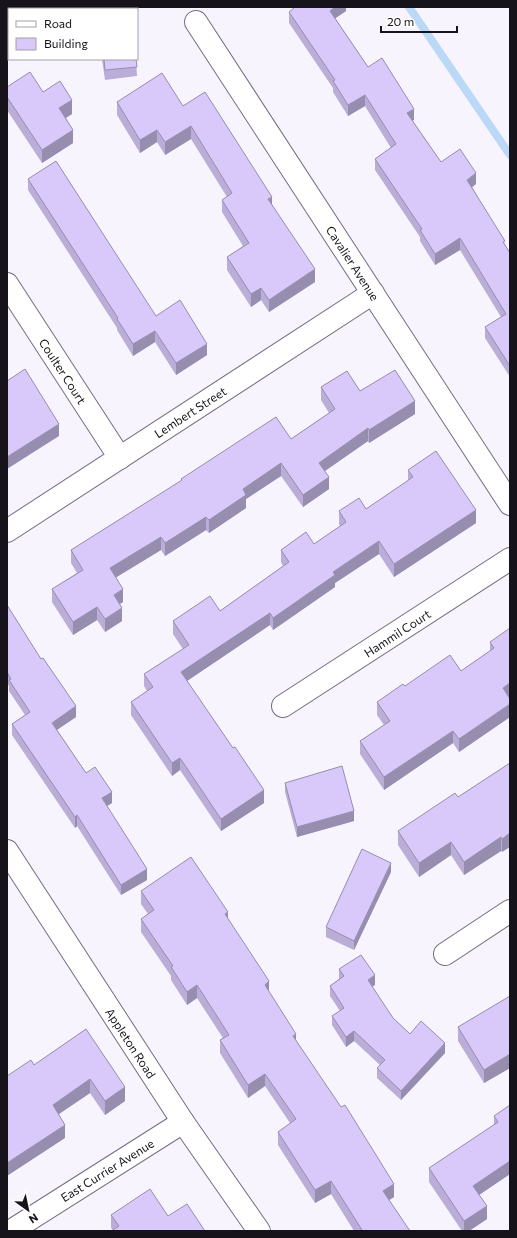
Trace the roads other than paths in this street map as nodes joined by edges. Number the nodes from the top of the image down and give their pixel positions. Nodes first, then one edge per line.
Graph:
1 (196, 22) dead end
2 (7, 284) edge
3 (373, 293) junction
4 (120, 458) junction
5 (510, 504) edge
6 (7, 531) edge
7 (510, 559) edge
8 (283, 706) dead end
9 (7, 851) edge
10 (510, 911) edge
11 (445, 954) dead end
12 (183, 1122) junction
13 (11, 1231) edge
14 (259, 1231) edge

1 - 3 street, Cavalier Avenue
2 - 4 street, Coulter Court
3 - 4 street, Lembert Street
3 - 5 street, Cavalier Avenue
4 - 6 street, Lembert Street
7 - 8 street, Hammil Court
9 - 12 street, Appleton Road
10 - 11 street
12 - 13 street, East Currier Avenue
12 - 14 street, Appleton Road

